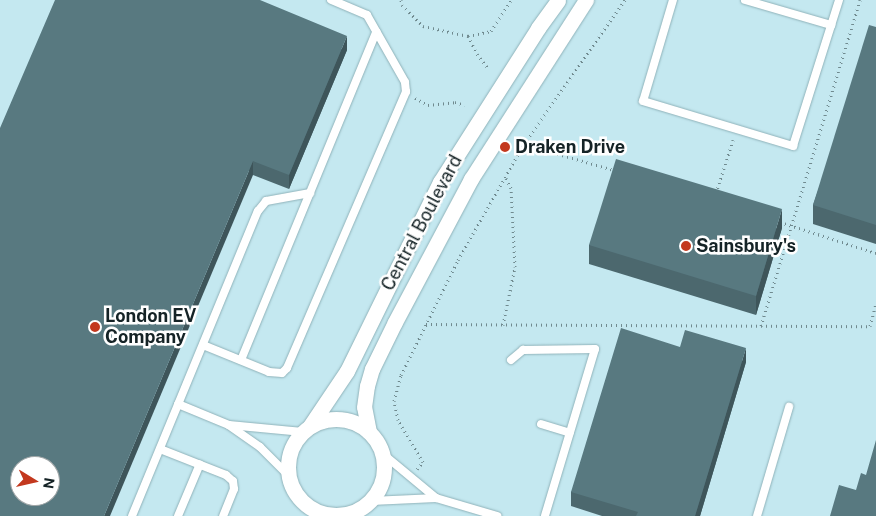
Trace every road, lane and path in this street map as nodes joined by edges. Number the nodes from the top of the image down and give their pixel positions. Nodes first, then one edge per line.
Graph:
1 (331, 0) edge
2 (401, 0) edge
3 (511, 0) edge
4 (558, 0) edge
5 (586, 0) edge
6 (625, 0) edge
7 (672, 0) edge
8 (744, 0) edge
9 (839, 0) edge
10 (860, 0) edge
11 (831, 25) junction
12 (376, 32) junction
13 (468, 36) junction
14 (488, 68) dead end
15 (406, 92) junction
16 (465, 105) dead end
17 (737, 129) junction
18 (524, 144) junction
19 (619, 172) edge
20 (506, 178) junction
21 (310, 193) junction
22 (714, 200) edge
23 (775, 220) edge
24 (792, 226) junction
25 (876, 253) edge
26 (876, 304) edge
27 (426, 324) junction
28 (503, 325) junction
29 (761, 326) junction
30 (203, 345) junction
31 (241, 360) junction
32 (512, 360) dead end
33 (178, 404) junction
34 (790, 407) dead end
35 (541, 424) dead end
36 (229, 425) junction
37 (307, 429) junction
38 (369, 432) junction
39 (570, 433) junction
40 (160, 449) junction
41 (383, 454) junction
42 (200, 464) junction
43 (289, 476) junction
44 (411, 476) junction
45 (298, 497) junction
46 (436, 498) junction
47 (361, 509) edge
48 (132, 516) edge
49 (178, 516) edge
50 (223, 516) edge
51 (301, 516) edge
52 (497, 516) edge
53 (545, 516) edge
54 (757, 516) edge

1 - 12 lane
2 - 13 path
3 - 13 path
4 - 37 street, Central Boulevard
5 - 38 street, Central Boulevard
6 - 18 path
7 - 17 lane
8 - 11 lane
9 - 11 lane
10 - 24 path
11 - 17 lane
12 - 15 lane
12 - 21 lane
13 - 14 path
15 - 16 path
15 - 31 lane
17 - 22 path
18 - 19 path
18 - 20 path
20 - 27 path
20 - 28 path
21 - 30 lane
21 - 31 lane
23 - 24 path
24 - 25 path
24 - 29 path
26 - 29 path
27 - 28 path
27 - 44 path
28 - 29 path
30 - 31 lane
30 - 33 lane
32 - 39 lane
33 - 36 lane
33 - 40 lane
34 - 54 lane
35 - 39 lane
36 - 37 lane
36 - 43 lane
37 - 38 street
37 - 43 street
38 - 41 street
39 - 53 lane
40 - 42 lane
40 - 48 lane
41 - 44 lane
41 - 47 street
42 - 49 lane
42 - 50 lane
43 - 45 street
44 - 46 lane
45 - 47 street
45 - 51 street
46 - 47 lane
46 - 52 lane

